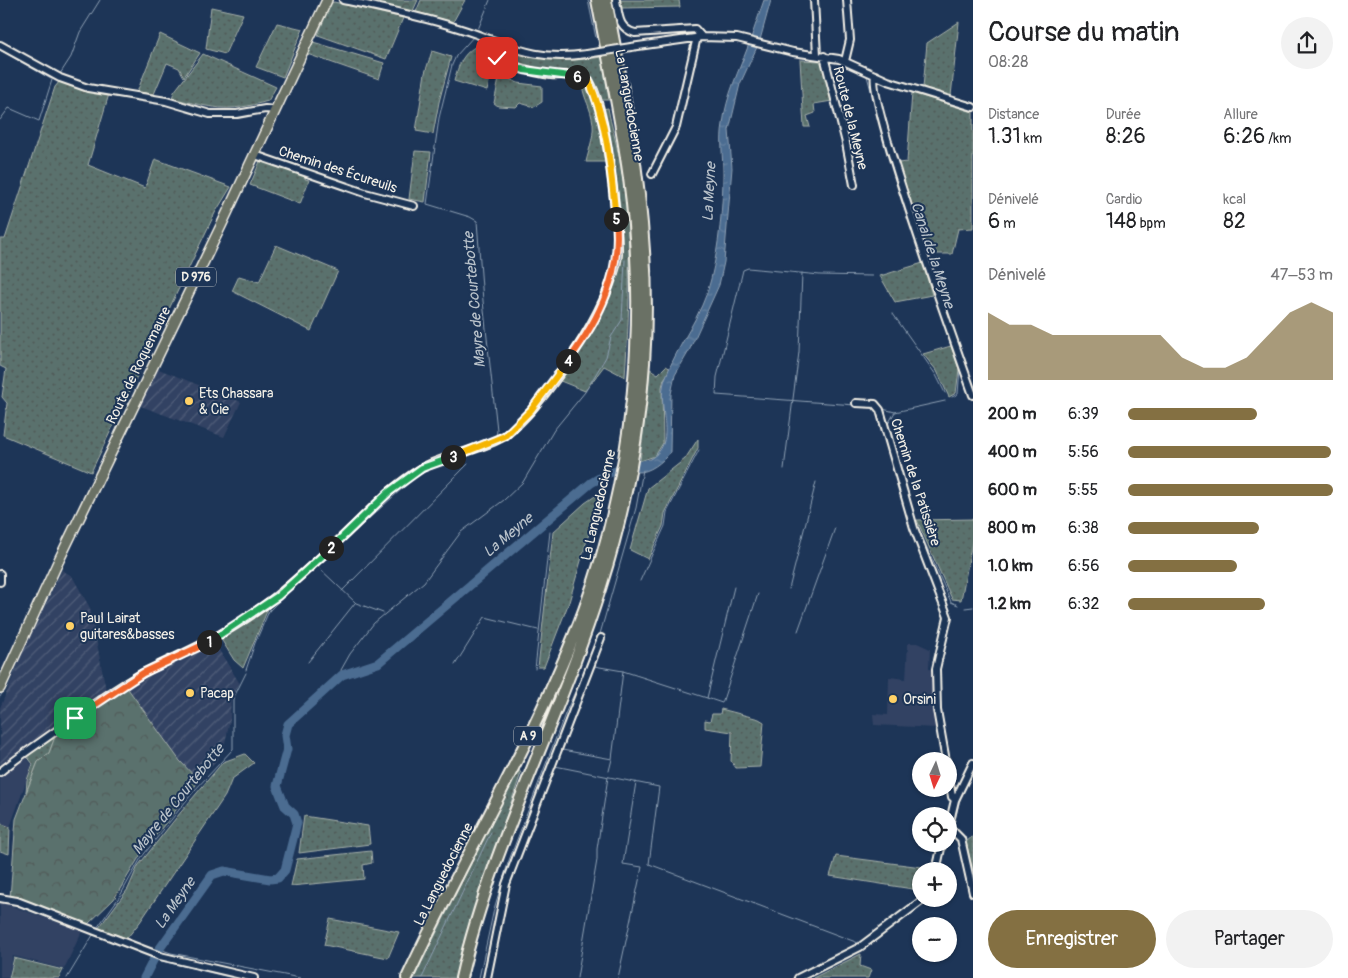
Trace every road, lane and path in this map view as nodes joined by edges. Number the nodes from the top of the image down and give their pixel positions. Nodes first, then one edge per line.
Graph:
1 (327, 0) edge
2 (342, 0) edge
3 (597, 0) edge
4 (606, 0) edge
5 (616, 0) edge
6 (814, 0) edge
7 (847, 0) edge
8 (479, 35) junction
9 (699, 37) junction
10 (0, 45) edge
11 (820, 56) junction
12 (846, 61) junction
13 (875, 75) junction
14 (973, 107) edge
15 (275, 110) junction
16 (255, 155) junction
17 (652, 174) dead end
18 (854, 185) dead end
19 (414, 206) dead end
20 (973, 395) edge
21 (856, 403) dead end
22 (627, 462) junction
23 (624, 481) junction
24 (0, 574) edge
25 (0, 582) edge
26 (602, 638) dead end
27 (0, 688) edge
28 (944, 752) edge
29 (973, 763) edge
30 (0, 772) edge
31 (955, 800) joint
32 (953, 807) edge
33 (957, 835) edge
34 (973, 892) edge
35 (0, 898) edge
36 (913, 907) edge
37 (254, 978) edge
38 (407, 978) edge
39 (461, 978) edge
40 (487, 978) edge
41 (798, 978) edge

1 - 15 main road, Route de Roquemaure / D 976
2 - 8 street
3 - 22 highway, La Languedocienne / A 9
4 - 22 highway, La Languedocienne / A 9
5 - 9 street
6 - 11 street, Route de la Meyne
7 - 12 street
8 - 9 street, bridge
8 - 30 street
9 - 11 street
9 - 17 street
10 - 15 street
11 - 12 street
11 - 18 street, Route de la Meyne
12 - 13 street
13 - 14 street
13 - 20 street
15 - 16 main road, Route de Roquemaure / D 976
16 - 19 street, Chemin des Écureuils
16 - 27 main road, Route de Roquemaure / D 976
21 - 28 street, Chemin de la Patissière
22 - 23 highway, La Languedocienne / A 9
23 - 38 highway, La Languedocienne / A 9
23 - 39 highway, La Languedocienne / A 9
24 - 25 street
26 - 40 street
29 - 31 street
31 - 32 street
33 - 34 street
35 - 37 street
36 - 41 street

